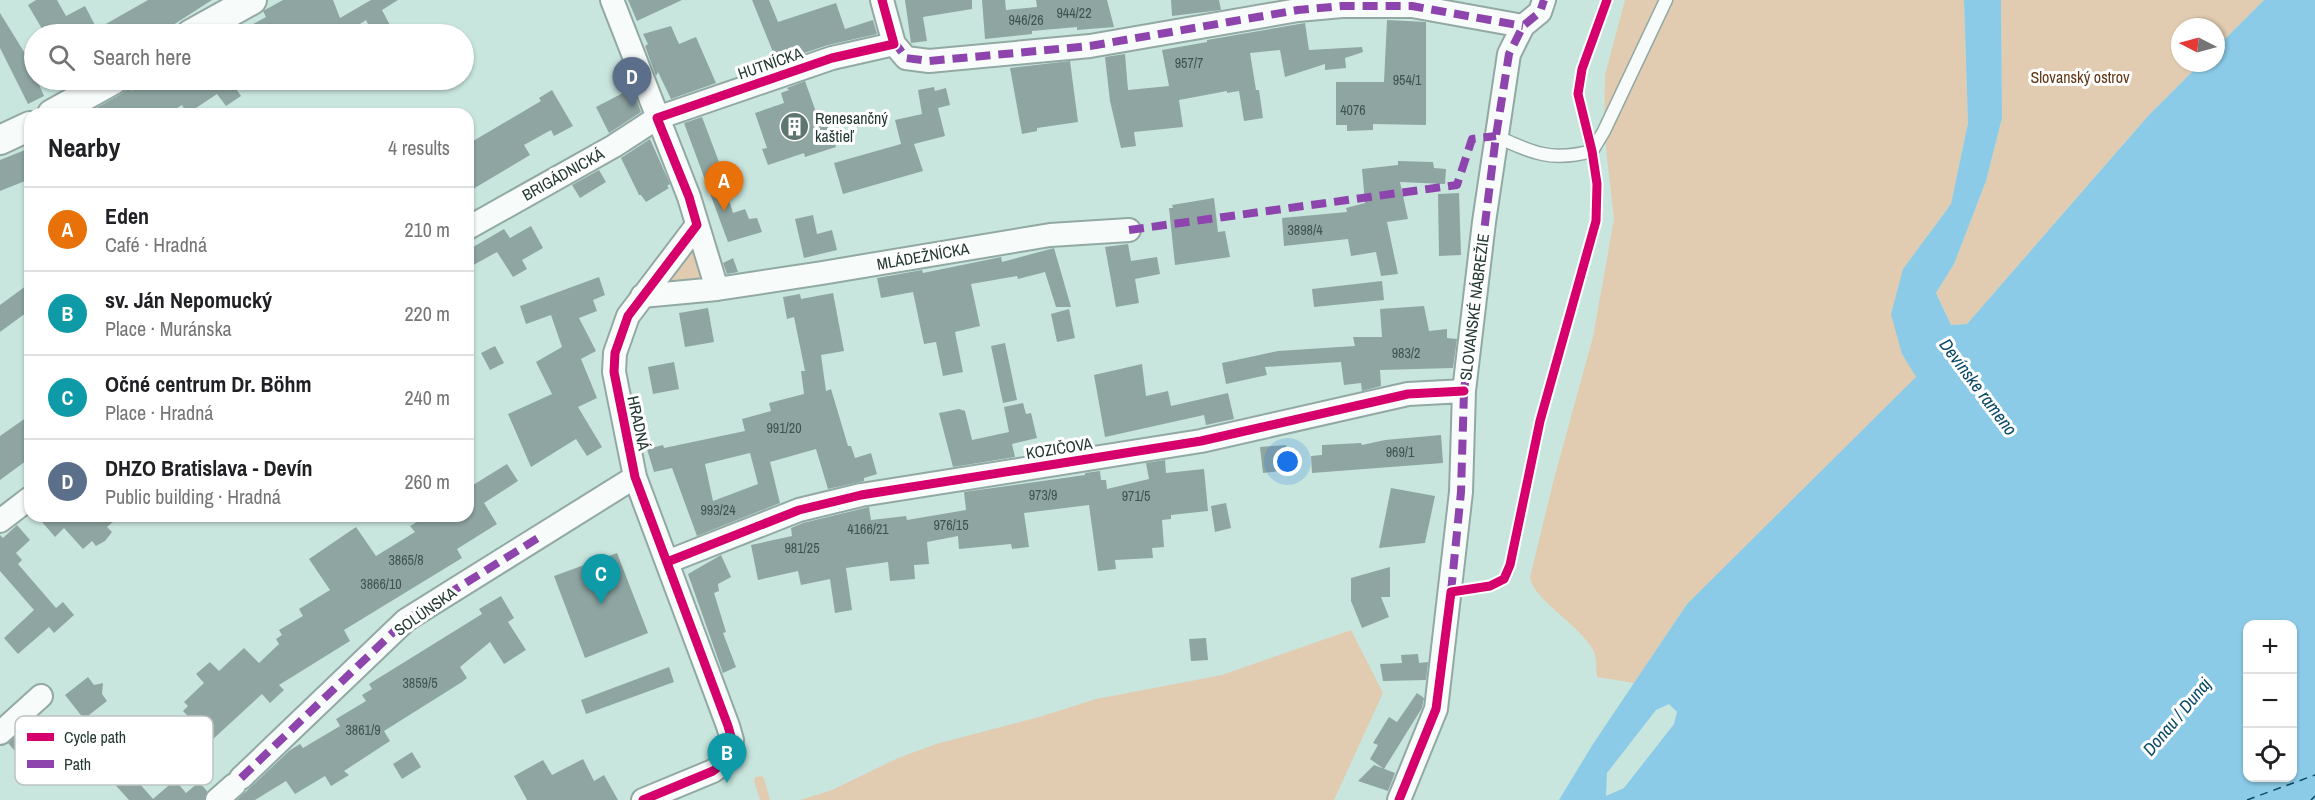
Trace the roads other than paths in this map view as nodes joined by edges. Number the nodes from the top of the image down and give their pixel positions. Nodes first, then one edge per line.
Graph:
1 (252, 0) edge
2 (612, 0) edge
3 (882, 0) edge
4 (1544, 0) edge
5 (1666, 0) edge
6 (209, 24) edge
7 (1523, 26) junction
8 (894, 44) junction
9 (95, 90) edge
10 (63, 108) edge
11 (657, 118) junction
12 (24, 129) edge
13 (1496, 136) junction
14 (0, 140) edge
15 (474, 225) edge
16 (697, 225) junction
17 (1129, 230) dead end
18 (717, 289) junction
19 (642, 297) junction
20 (1464, 391) junction
21 (635, 477) junction
22 (24, 503) edge
23 (0, 521) edge
24 (667, 562) junction
25 (41, 696) dead end
26 (19, 716) edge
27 (15, 719) edge
28 (0, 733) edge
29 (216, 800) edge
30 (643, 800) edge
31 (1400, 800) edge

1 - 6 street
2 - 11 street
3 - 8 street
4 - 7 street, SLOVANSKÉ NÁBREŽIE
5 - 13 lane
7 - 8 street
7 - 13 street, SLOVANSKÉ NÁBREŽIE
8 - 11 street, HUTNÍCKA
9 - 10 street
11 - 15 street, BRIGÁDNICKÁ
11 - 16 street
12 - 14 street
13 - 20 street, SLOVANSKÉ NÁBREŽIE
16 - 18 street
16 - 19 street, HRADNÁ
17 - 18 street, MLÁDEŽNÍCKA
18 - 19 street, MLÁDEŽNÍCKA
19 - 21 street, HRADNÁ
20 - 24 street, KOZIČOVA
20 - 31 street, SLOVANSKÉ NÁBREŽIE
21 - 24 street, HRADNÁ
21 - 29 street, SOLÚNSKA
22 - 23 street
24 - 30 street, HRADNÁ
25 - 26 street
27 - 28 street

